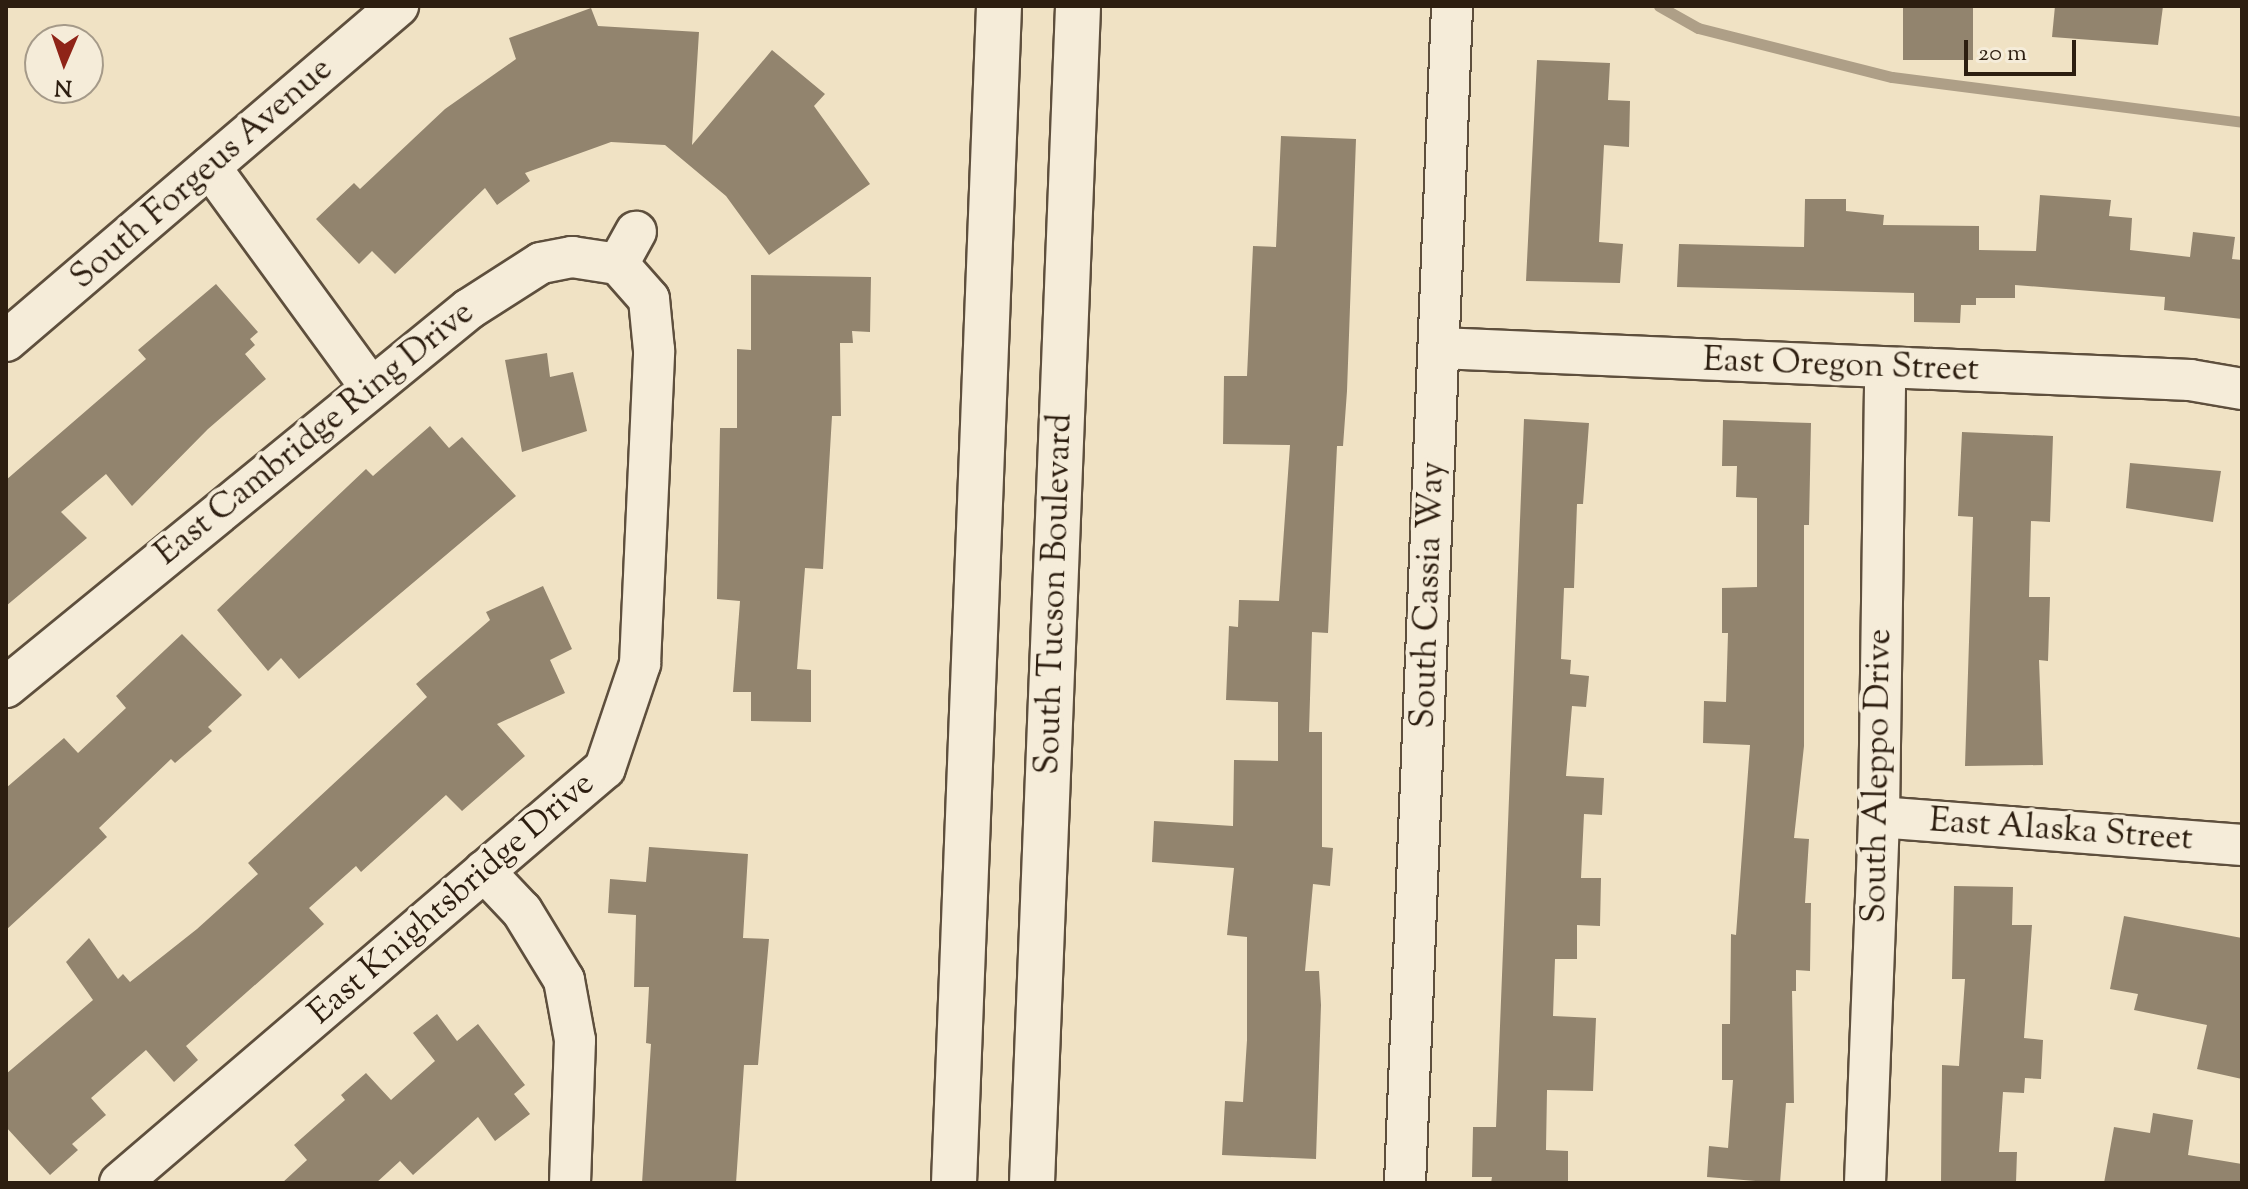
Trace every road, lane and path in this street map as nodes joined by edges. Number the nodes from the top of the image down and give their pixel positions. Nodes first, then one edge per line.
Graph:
1 (398, 6) edge
2 (999, 6) edge
3 (1078, 6) edge
4 (1452, 6) edge
5 (210, 167) junction
6 (627, 248) joint
7 (6, 341) edge
8 (1439, 348) junction
9 (1885, 369) junction
10 (371, 388) junction
11 (2242, 389) edge
12 (6, 687) edge
13 (1879, 817) junction
14 (2242, 845) edge
15 (484, 871) junction
16 (120, 1183) edge
17 (570, 1183) edge
18 (954, 1183) edge
19 (1032, 1183) edge
20 (1405, 1183) edge
21 (1865, 1183) edge

1 - 5 street, South Forgeus Avenue
2 - 18 main road
3 - 19 main road, South Tucson Boulevard
4 - 8 street, South Cassia Way
5 - 7 street, South Forgeus Avenue
5 - 10 street
6 - 10 street, East Cambridge Ring Drive
6 - 15 street, East Knightsbridge Drive
8 - 9 street, East Oregon Street
8 - 20 street, South Cassia Way
9 - 11 street, East Oregon Street
9 - 13 street, South Aleppo Drive
10 - 12 street, East Cambridge Ring Drive
13 - 14 street, East Alaska Street
13 - 21 street, South Aleppo Drive
15 - 16 street, East Knightsbridge Drive
15 - 17 street

